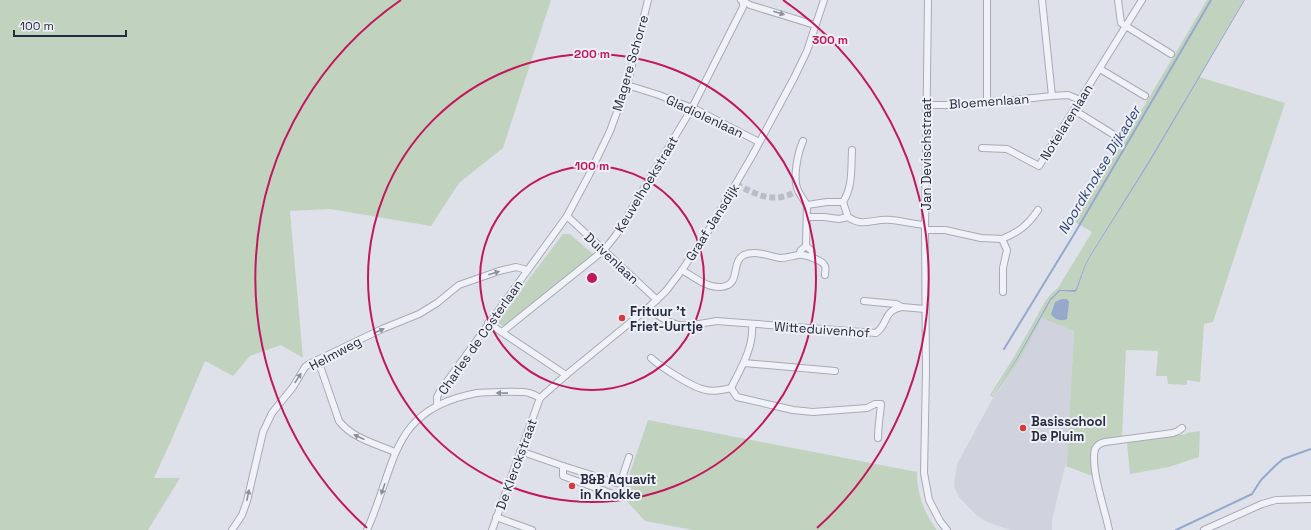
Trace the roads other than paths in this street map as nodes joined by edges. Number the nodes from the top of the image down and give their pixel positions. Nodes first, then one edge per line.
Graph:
1 (648, 0) edge
2 (742, 0) edge
3 (824, 0) edge
4 (928, 0) edge
5 (987, 0) edge
6 (1042, 0) edge
7 (1118, 0) edge
8 (1142, 0) edge
9 (815, 24) junction
10 (1126, 27) junction
11 (1171, 54) dead end
12 (1100, 69) junction
13 (627, 85) junction
14 (1052, 96) junction
15 (1145, 96) dead end
16 (1080, 100) junction
17 (988, 102) junction
18 (926, 105) junction
19 (692, 108) junction
20 (1074, 110) junction
21 (1119, 138) dead end
22 (803, 141) dead end
23 (759, 142) junction
24 (982, 148) dead end
25 (852, 150) dead end
26 (843, 202) junction
27 (808, 205) junction
28 (1038, 210) dead end
29 (567, 216) junction
30 (808, 217) junction
31 (848, 217) junction
32 (925, 228) junction
33 (1002, 239) junction
34 (806, 246) junction
35 (604, 250) junction
36 (799, 254) junction
37 (812, 257) junction
38 (527, 270) junction
39 (682, 270) junction
40 (825, 275) dead end
41 (1003, 292) dead end
42 (657, 300) junction
43 (864, 300) dead end
44 (902, 307) junction
45 (648, 308) junction
46 (925, 309) junction
47 (488, 323) junction
48 (752, 324) junction
49 (502, 332) junction
50 (652, 358) dead end
51 (318, 360) junction
52 (744, 363) junction
53 (835, 371) dead end
54 (566, 375) junction
55 (731, 388) junction
56 (540, 398) junction
57 (438, 406) junction
58 (1182, 428) dead end
59 (878, 438) dead end
60 (520, 450) junction
61 (395, 452) junction
62 (629, 457) dead end
63 (563, 466) junction
64 (614, 494) dead end
65 (1311, 499) edge
66 (496, 517) junction
67 (232, 530) edge
68 (367, 530) edge
69 (492, 530) edge
70 (532, 530) edge
71 (947, 530) edge
72 (1109, 530) edge
73 (1204, 530) edge

1 - 13 street, Magere Schorre
2 -> 9 street
2 - 19 street, Keuvelhoekstraat
3 - 9 street, Graaf Jansdijk
4 - 18 street, Jan Devischstraat
5 - 17 street
6 - 14 street
7 - 10 street
8 - 10 street, Notelarenlaan
9 - 23 street, Graaf Jansdijk
10 - 11 street
10 - 12 street, Notelarenlaan
12 - 15 street
12 - 16 street, Notelarenlaan
13 - 19 street, Gladiolenlaan
13 - 29 street, Magere Schorre
14 - 16 street, Bloemenlaan
14 - 17 street, Bloemenlaan
16 - 20 street, Notelarenlaan
17 - 18 street, Bloemenlaan
18 - 32 street, Jan Devischstraat
19 - 23 street, Gladiolenlaan
19 - 35 street, Keuvelhoekstraat
20 - 21 street
20 - 24 street, Notelarenlaan
22 - 27 street
23 - 39 street, Graaf Jansdijk
25 - 26 street
26 - 27 street
26 - 31 street
27 - 30 street
28 - 33 street
29 - 35 street, Duivenlaan
29 - 38 street, Magere Schorre
30 - 31 street
30 - 34 street
31 - 32 street
32 - 33 street
32 - 46 street, Jan Devischstraat
33 - 41 street
34 - 36 street
34 - 37 street
35 - 42 street, Duivenlaan
35 - 49 street, Keuvelhoekstraat
36 - 37 street
36 - 39 street
37 - 40 street
38 - 47 street, Charles de Costerlaan
51 -> 38 street, Helmweg
39 - 42 street, Graaf Jansdijk
42 - 45 street, Graaf Jansdijk
43 - 44 street
44 - 46 street
44 - 48 street, Witteduivenhof
45 - 48 street, Witteduivenhof
45 - 54 street, Graaf Jansdijk
46 - 71 street, Jan Devischstraat
47 - 49 street
47 - 57 street, Charles de Costerlaan
48 - 52 street
49 - 54 street
50 - 55 street
61 -> 51 street
67 -> 51 street, Helmweg
52 - 53 street
52 - 55 street
54 - 56 street, Graaf Jansdijk
55 - 59 street
56 -> 57 street
56 - 60 street, De Klerckstraat
57 - 61 street
58 - 72 street
60 - 63 street
60 - 66 street, De Klerckstraat
61 -> 68 street
62 - 63 street
63 - 64 street
65 - 73 street
66 - 69 street, De Klerckstraat
66 - 70 street

